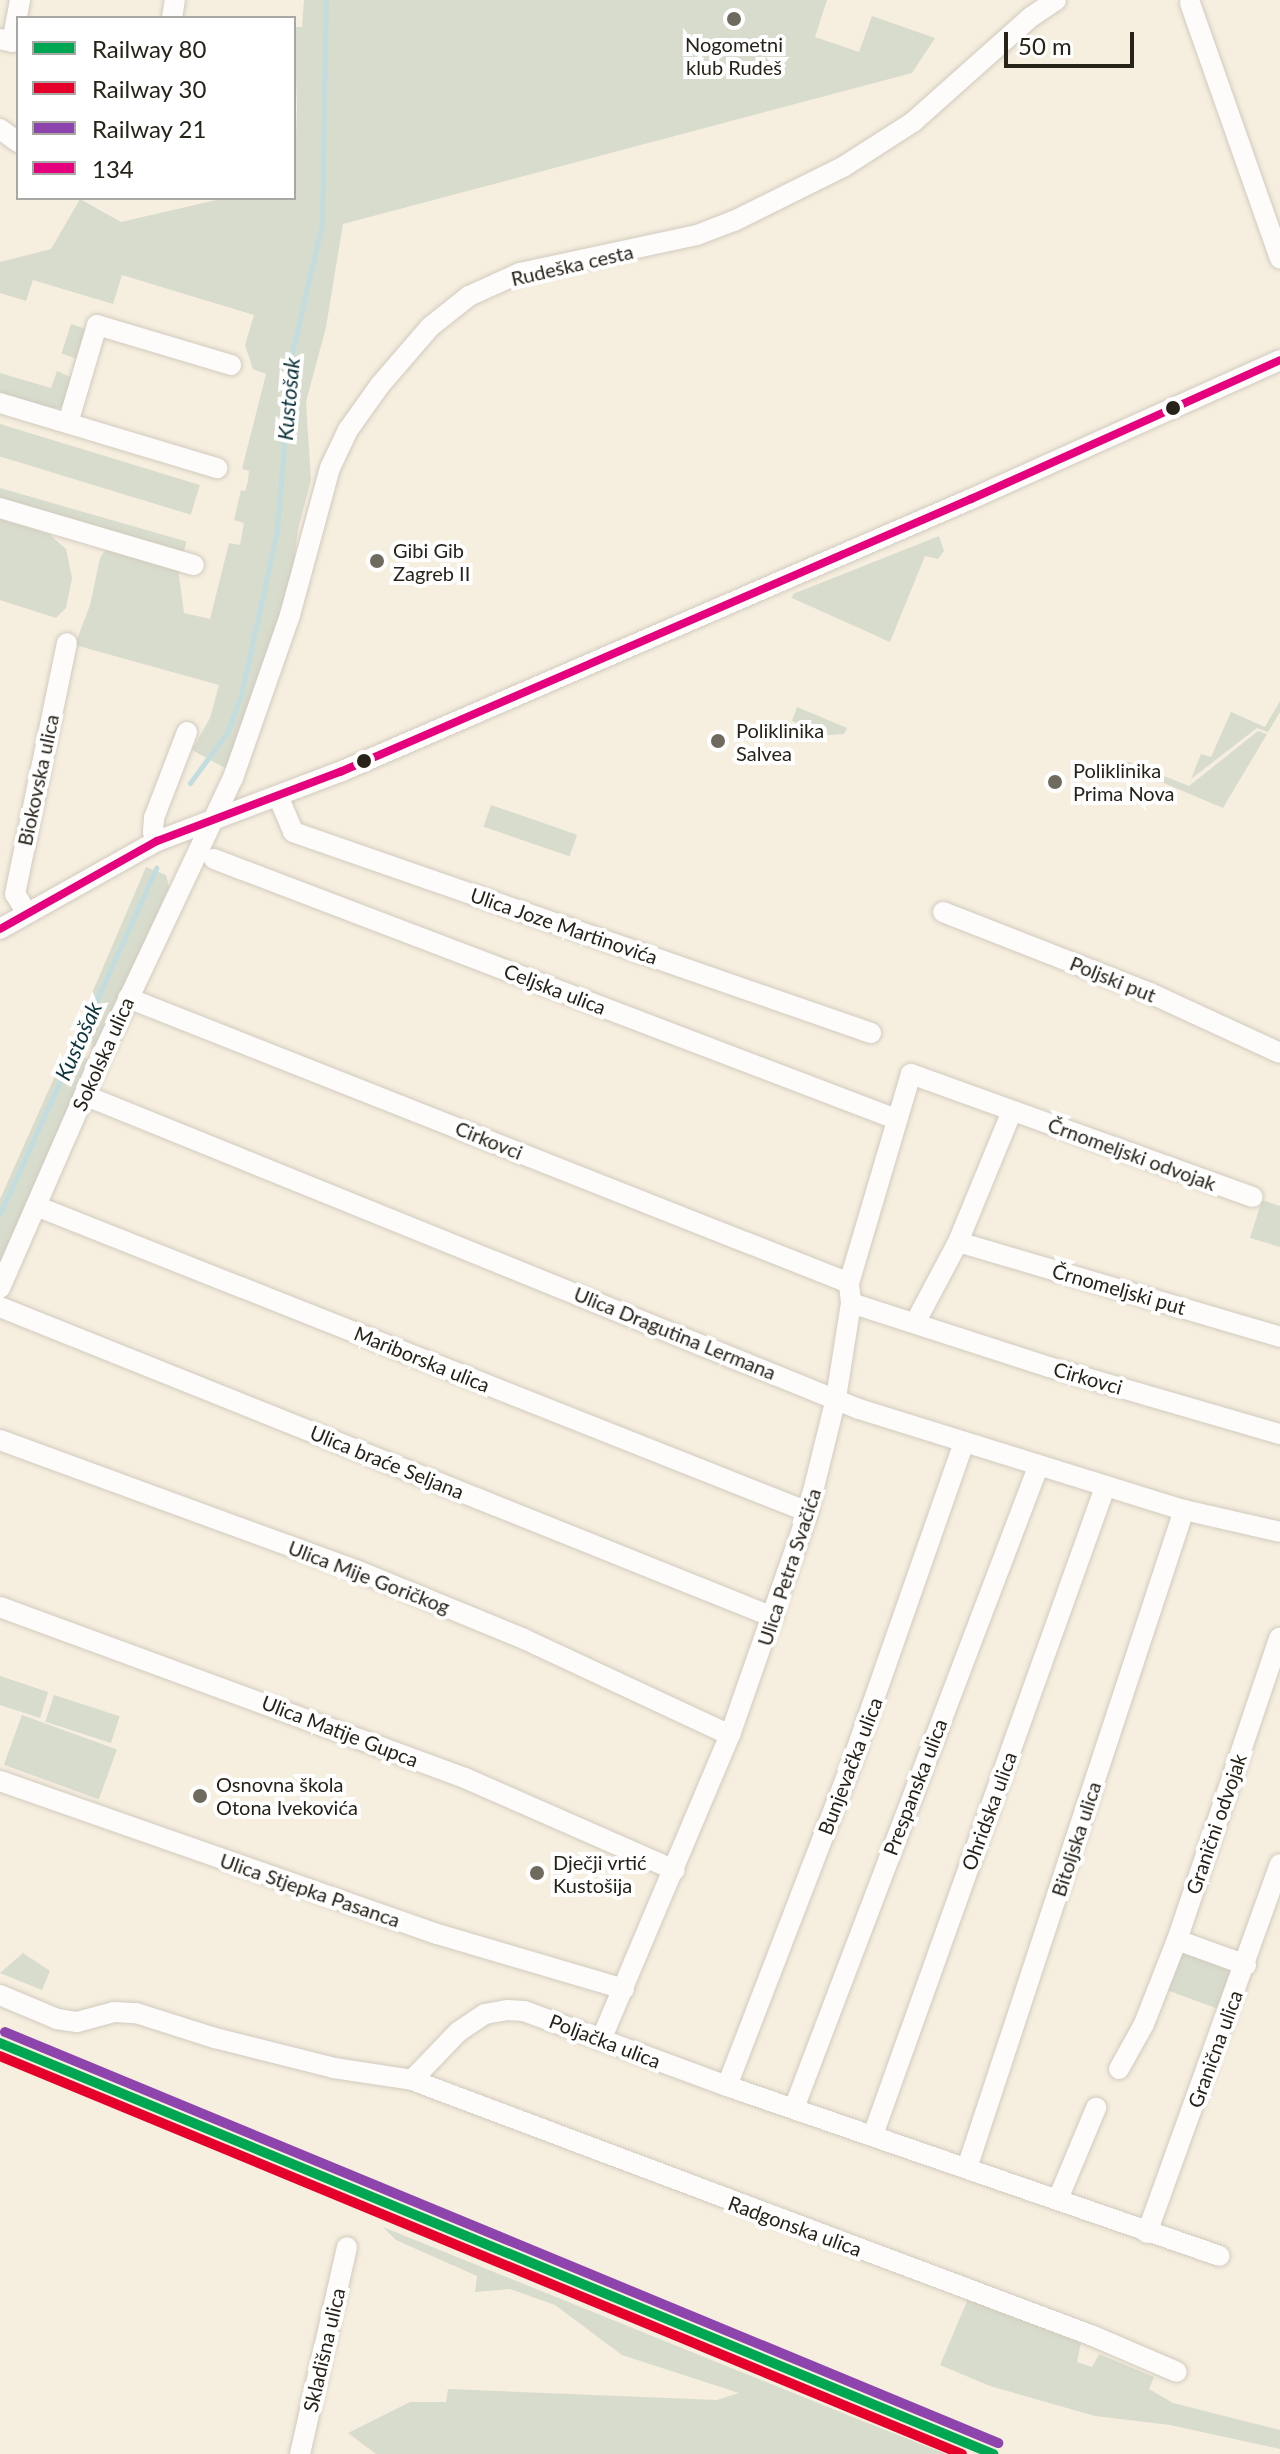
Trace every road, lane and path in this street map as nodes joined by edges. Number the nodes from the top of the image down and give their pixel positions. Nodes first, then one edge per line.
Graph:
1 (1056, 0) edge
2 (1190, 3) dead end
3 (16, 17) edge
4 (10, 42) edge
5 (1275, 220) edge
6 (1280, 259) edge
7 (1280, 360) edge
8 (231, 365) dead end
9 (0, 403) edge
10 (68, 423) junction
11 (217, 468) dead end
12 (0, 508) edge
13 (194, 565) dead end
14 (67, 643) dead end
15 (187, 732) dead end
16 (278, 796) junction
17 (210, 822) junction
18 (157, 841) junction
19 (214, 859) dead end
20 (943, 912) dead end
21 (27, 913) junction
22 (0, 929) edge
23 (128, 998) junction
24 (871, 1033) dead end
25 (1280, 1053) edge
26 (911, 1074) joint
27 (84, 1095) junction
28 (1012, 1111) junction
29 (896, 1119) junction
30 (1252, 1197) dead end
31 (36, 1206) junction
32 (958, 1242) junction
33 (0, 1288) edge
34 (850, 1293) junction
35 (0, 1307) edge
36 (915, 1323) junction
37 (1280, 1337) edge
38 (836, 1398) junction
39 (1280, 1434) edge
40 (0, 1440) edge
41 (964, 1443) junction
42 (1038, 1467) junction
43 (1105, 1487) junction
44 (1184, 1510) junction
45 (808, 1512) junction
46 (1280, 1532) edge
47 (0, 1607) edge
48 (773, 1617) junction
49 (1279, 1638) edge
50 (730, 1735) junction
51 (0, 1781) edge
52 (1280, 1864) edge
53 (675, 1870) junction
54 (1177, 1940) junction
55 (1246, 1965) junction
56 (624, 1989) junction
57 (0, 1995) edge
58 (601, 2040) junction
59 (1119, 2069) dead end
60 (412, 2080) junction
61 (727, 2086) junction
62 (794, 2108) junction
63 (1096, 2108) dead end
64 (873, 2135) junction
65 (967, 2168) junction
66 (1058, 2199) junction
67 (1147, 2233) junction
68 (347, 2247) dead end
69 (1220, 2256) dead end
70 (1177, 2372) dead end
71 (300, 2454) edge

1 - 17 street, Rudeška cesta
2 - 5 street
3 - 4 street
5 - 6 street
7 - 16 street
8 - 10 street
9 - 10 street
10 - 11 street
12 - 13 street
14 - 21 street, Biokovska ulica
15 - 18 street
16 - 17 street
16 - 24 street, Ulica Joze Martinovića
17 - 18 street
17 - 23 street, Sokolska ulica
18 - 21 street
19 - 29 street, Celjska ulica
20 - 25 street, Poljski put
21 - 22 street
23 - 27 street, Sokolska ulica
23 - 34 street, Cirkovci
26 - 28 street, Črnomeljski odvojak
26 - 29 street, Ulica Petra Svačića
27 - 31 street, Sokolska ulica
27 - 38 street, Ulica Dragutina Lermana
28 - 30 street, Črnomeljski odvojak
28 - 32 street
29 - 34 street, Ulica Petra Svačića
31 - 33 street, Sokolska ulica
31 - 45 street, Mariborska ulica
32 - 36 street
32 - 37 street, Črnomeljski put
34 - 36 street, Cirkovci
34 - 38 street, Ulica Petra Svačića
35 - 48 street, Ulica braće Seljana
36 - 39 street, Cirkovci
38 - 41 street, Ulica Dragutina Lermana
38 - 45 street, Ulica Petra Svačića
40 - 50 street, Ulica Mije Goričkog
41 - 42 street, Ulica Dragutina Lermana
41 - 61 street, Bunjevačka ulica
42 - 43 street, Ulica Dragutina Lermana
42 - 62 street, Prespanska ulica
43 - 44 street, Ulica Dragutina Lermana
43 - 64 street, Ohridska ulica
44 - 46 street, Ulica Dragutina Lermana
44 - 65 street, Bitoljska ulica
45 - 48 street, Ulica Petra Svačića
47 - 53 street, Ulica Matije Gupca
48 - 50 street, Ulica Petra Svačića
49 - 54 street, Granični odvojak
50 - 53 street, Ulica Petra Svačića
51 - 56 street, Ulica Stjepka Pasanca
52 - 55 street, Granična ulica
53 - 56 street, Ulica Petra Svačića
54 - 55 street
54 - 59 street, Granični odvojak
55 - 67 street, Granična ulica
56 - 58 street, Ulica Petra Svačića
57 - 60 street
58 - 60 street, Poljačka ulica
58 - 61 street, Poljačka ulica
60 - 70 street, Radgonska ulica
61 - 62 street, Poljačka ulica
62 - 64 street, Poljačka ulica
63 - 66 street
64 - 65 street, Poljačka ulica
65 - 66 street, Poljačka ulica
66 - 67 street, Poljačka ulica
67 - 69 street, Poljačka ulica
68 - 71 street, Skladišna ulica

